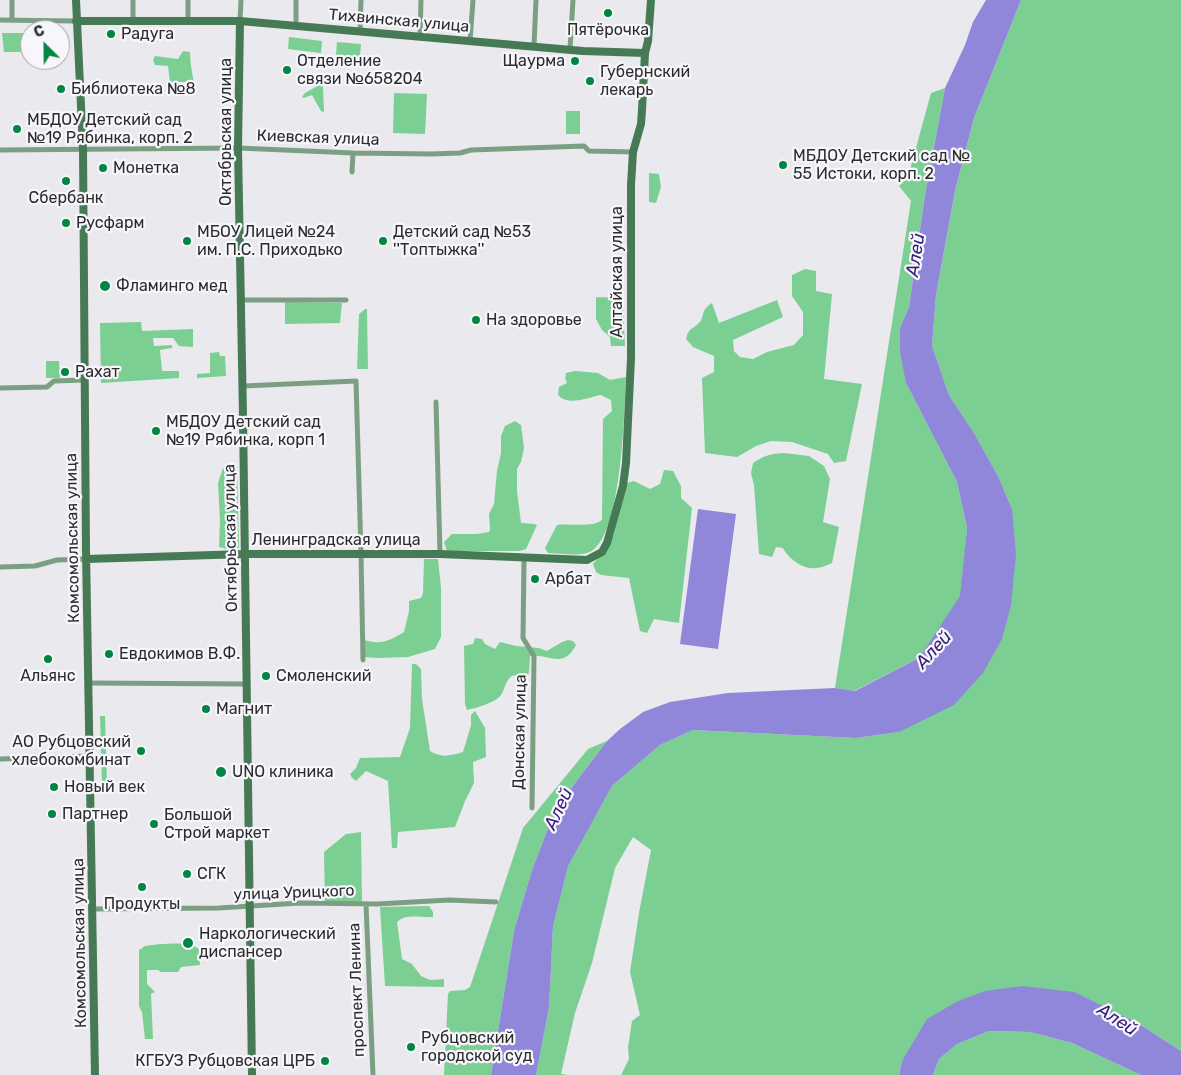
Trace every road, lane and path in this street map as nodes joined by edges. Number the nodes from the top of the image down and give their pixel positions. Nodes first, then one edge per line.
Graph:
1 (12, 0) edge
2 (76, 0) edge
3 (133, 0) edge
4 (188, 0) edge
5 (241, 0) edge
6 (296, 0) edge
7 (362, 0) edge
8 (421, 0) edge
9 (473, 0) edge
10 (536, 0) edge
11 (573, 0) edge
12 (651, 0) edge
13 (0, 20) edge
14 (12, 20) junction
15 (76, 20) junction
16 (133, 20) junction
17 (188, 20) junction
18 (240, 21) junction
19 (296, 25) junction
20 (360, 32) junction
21 (420, 37) junction
22 (470, 41) junction
23 (534, 46) junction
24 (570, 49) junction
25 (645, 53) junction
26 (238, 148) junction
27 (83, 149) junction
28 (0, 150) edge
29 (633, 152) junction
30 (353, 153) junction
31 (352, 172) dead end
32 (241, 300) junction
33 (346, 300) dead end
34 (85, 380) junction
35 (243, 386) junction
36 (0, 388) edge
37 (436, 402) dead end
38 (607, 544) joint
39 (245, 554) junction
40 (361, 554) junction
41 (440, 554) junction
42 (524, 558) junction
43 (87, 559) junction
44 (0, 567) edge
45 (363, 660) dead end
46 (88, 683) junction
47 (247, 684) junction
48 (90, 756) junction
49 (0, 758) edge
50 (532, 808) dead end
51 (496, 902) dead end
52 (366, 904) junction
53 (249, 907) junction
54 (93, 909) junction
55 (95, 1075) edge
56 (252, 1075) edge
57 (373, 1075) edge

1 - 14 street
2 - 15 main road, Комсомольская улица
3 - 16 street
4 - 17 street
5 - 18 street, Октябрьская улица
6 - 19 street
7 - 20 street
8 - 21 street
9 - 22 street
10 - 23 street
11 - 24 street
12 - 25 main road, Алтайская улица
13 - 14 street, Тихвинская улица
14 - 15 street, Тихвинская улица
15 - 16 main road, Тихвинская улица
15 - 27 main road, Комсомольская улица
16 - 17 main road, Тихвинская улица
17 - 18 main road, Тихвинская улица
18 - 19 main road, Тихвинская улица
18 - 26 main road, Октябрьская улица
19 - 20 main road, Тихвинская улица
20 - 21 main road, Тихвинская улица
21 - 22 main road, Тихвинская улица
22 - 23 main road, Тихвинская улица
23 - 24 main road, Тихвинская улица
24 - 25 main road, Тихвинская улица
25 - 29 main road, Алтайская улица
26 - 27 street, Киевская улица
26 - 30 street, Киевская улица
26 - 32 main road, Октябрьская улица
27 - 28 street, Киевская улица
27 - 34 main road, Комсомольская улица
29 - 30 street, Киевская улица
29 - 38 main road, Алтайская улица
30 - 31 street
32 - 33 street
32 - 35 main road, Октябрьская улица
34 - 36 street
34 - 43 main road, Комсомольская улица
35 - 39 main road, Октябрьская улица
35 - 40 street
37 - 41 street
38 - 42 main road, Ленинградская улица
39 - 40 main road, Ленинградская улица
39 - 43 main road, Ленинградская улица
39 - 47 main road, Октябрьская улица
40 - 41 main road, Ленинградская улица
40 - 45 street
41 - 42 main road, Ленинградская улица
42 - 50 street, Донская улица
43 - 44 street, Ленинградская улица
43 - 46 main road, Комсомольская улица
46 - 47 street
46 - 48 main road, Комсомольская улица
47 - 53 main road, Октябрьская улица
48 - 49 street
48 - 54 main road, Комсомольская улица
51 - 52 street, улица Урицкого
52 - 53 street, улица Урицкого
52 - 57 street, проспект Ленина
53 - 54 street, улица Урицкого
53 - 56 main road, Октябрьская улица
54 - 55 main road, Комсомольская улица

